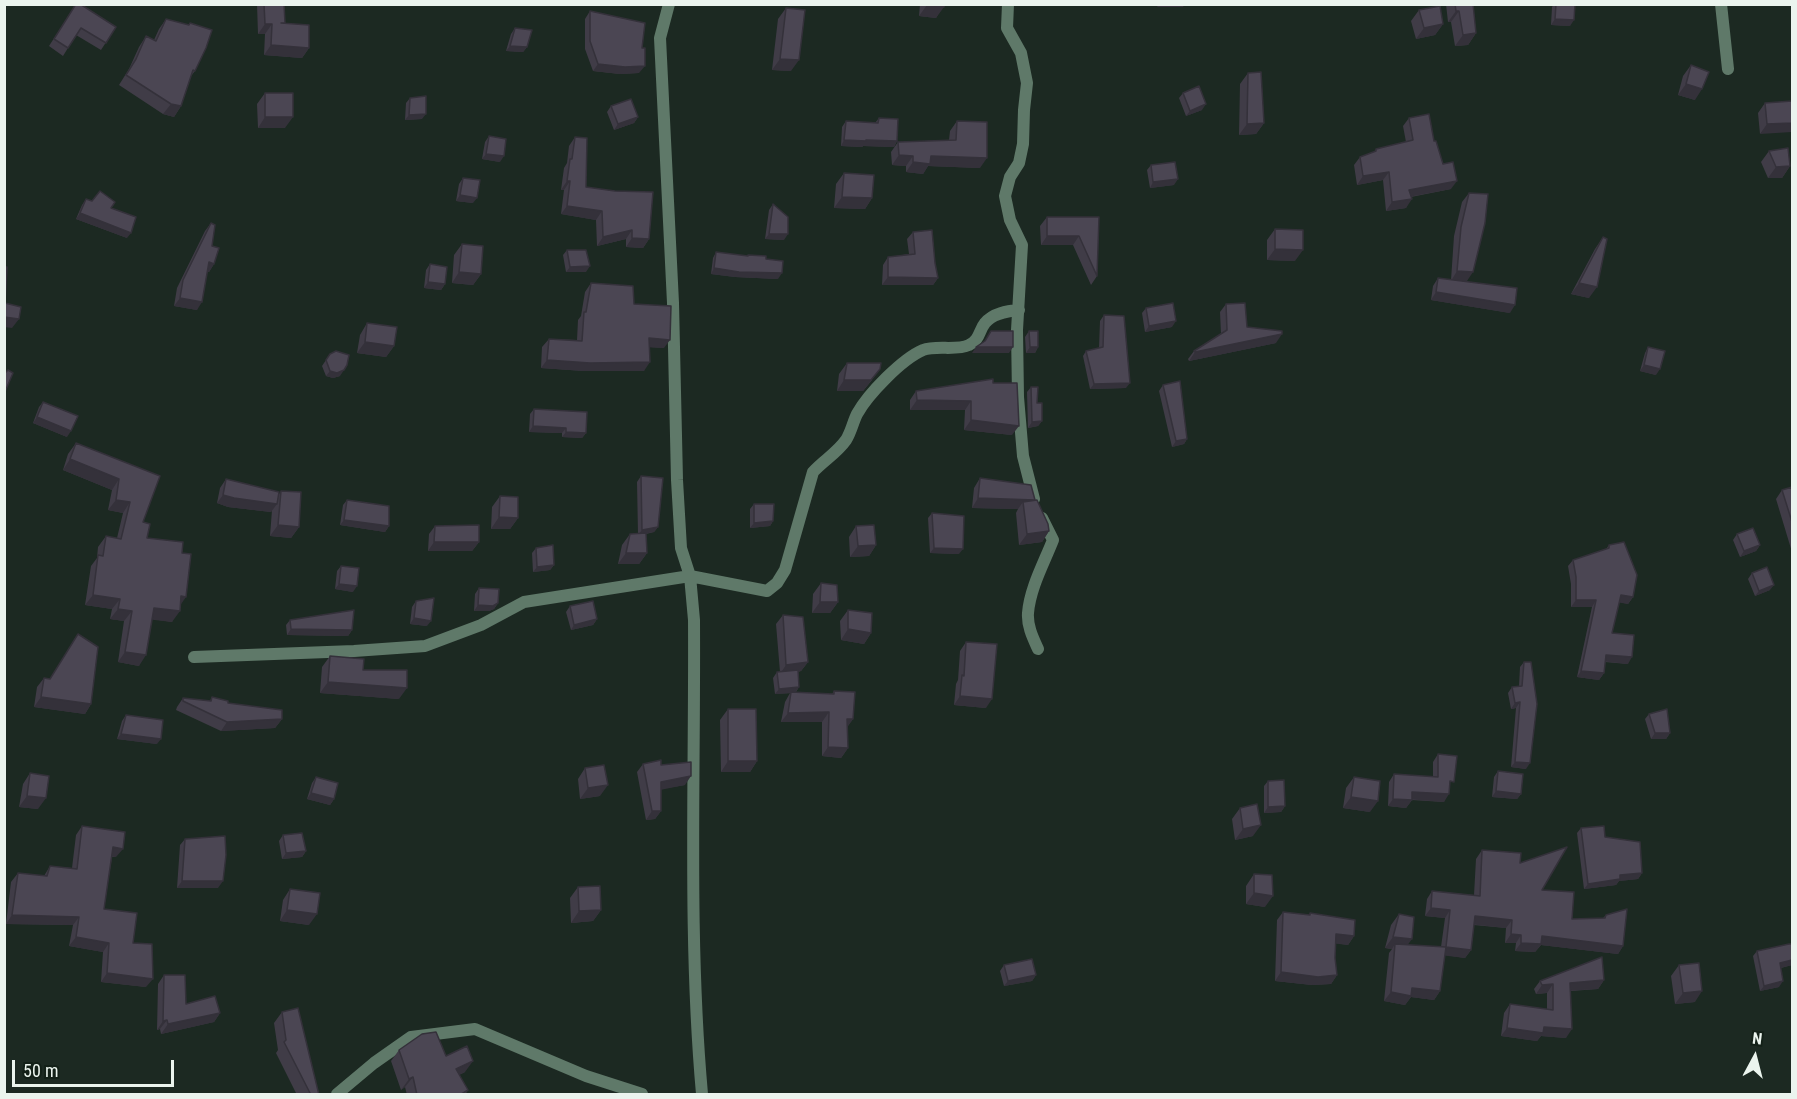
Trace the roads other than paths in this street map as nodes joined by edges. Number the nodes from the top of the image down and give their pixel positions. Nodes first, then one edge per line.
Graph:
1 (669, 4) edge
2 (1008, 4) edge
3 (1721, 4) edge
4 (1728, 69) dead end
5 (1018, 310) junction
6 (690, 576) junction
7 (1038, 649) dead end
8 (194, 657) dead end
9 (337, 1095) edge
10 (642, 1095) edge
11 (702, 1095) edge

1 - 6 street
2 - 5 street
3 - 4 street
5 - 6 street
5 - 7 street
6 - 8 street
6 - 11 street
9 - 10 street

